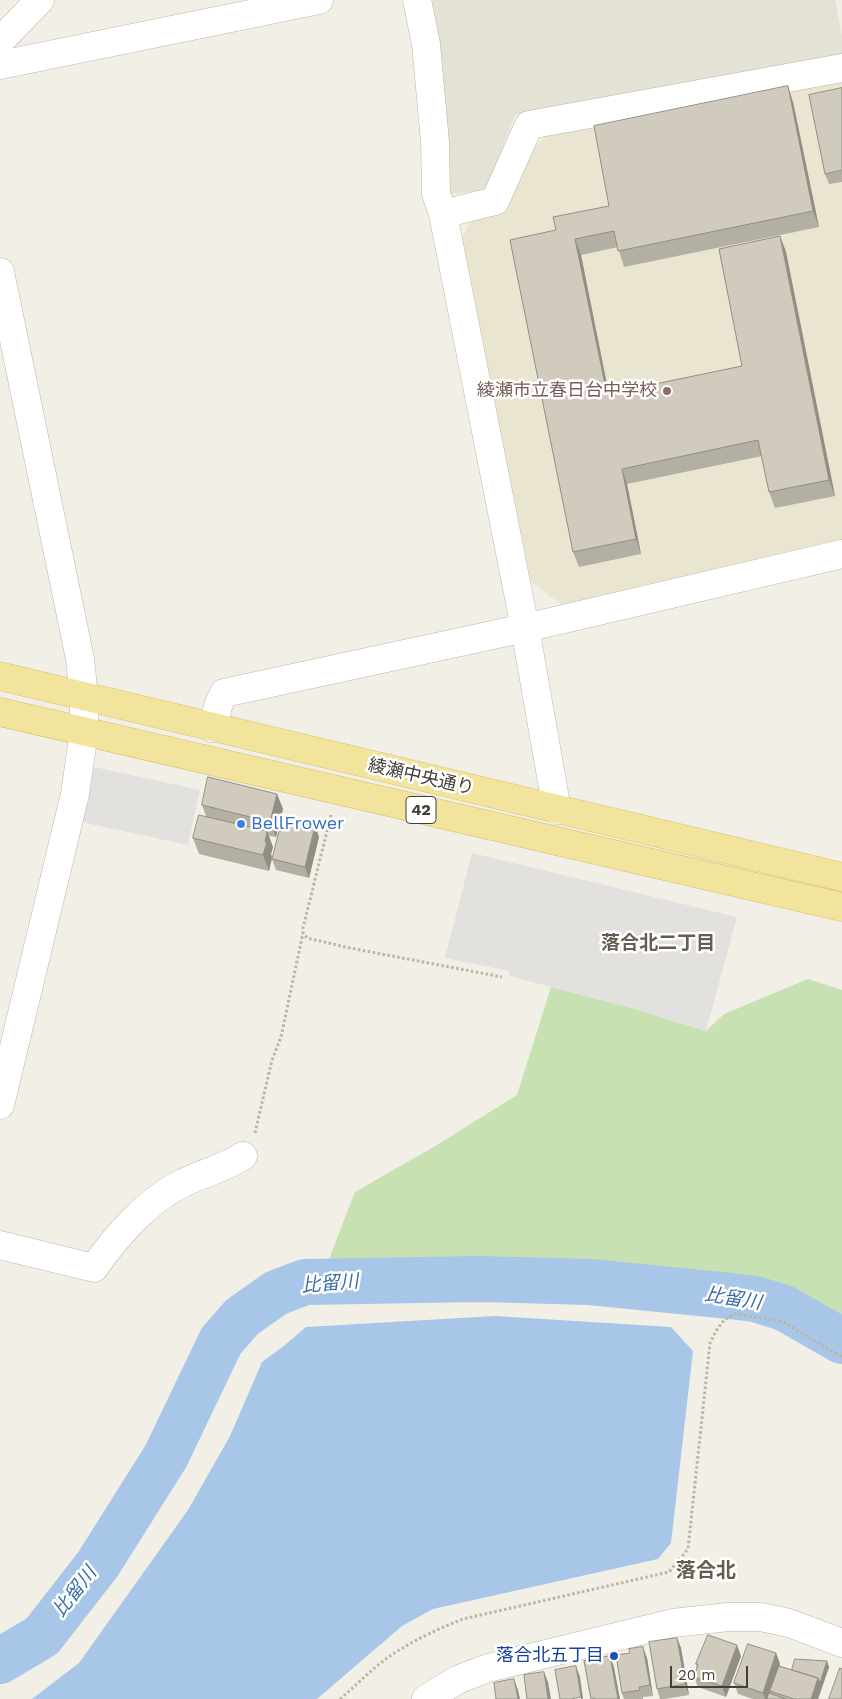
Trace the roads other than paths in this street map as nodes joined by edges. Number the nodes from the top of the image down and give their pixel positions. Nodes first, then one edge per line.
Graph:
1 (40, 0) edge
2 (319, 0) edge
3 (417, 0) edge
4 (0, 41) edge
5 (0, 65) edge
6 (842, 68) edge
7 (442, 214) junction
8 (0, 272) edge
9 (842, 554) edge
10 (525, 628) junction
11 (0, 676) edge
12 (84, 697) junction
13 (0, 712) edge
14 (212, 728) junction
15 (84, 732) junction
16 (557, 810) junction
17 (842, 877) edge
18 (842, 907) edge
19 (0, 1105) edge
20 (243, 1156) road end
21 (0, 1245) edge
22 (842, 1643) edge
23 (462, 1690) edge
24 (426, 1699) edge

1 - 4 street
2 - 5 street
3 - 7 street
6 - 7 street
7 - 10 street
8 - 12 street
9 - 10 street
10 - 14 street
10 - 16 street
11 - 12 main road, 綾瀬中央通り / 42
12 - 14 main road, 綾瀬中央通り / 42
12 - 15 street
13 - 15 main road, 綾瀬中央通り / 42
14 - 16 main road, 綾瀬中央通り / 42
15 - 18 main road, 綾瀬中央通り / 42
15 - 19 street
16 - 17 main road, 綾瀬中央通り / 42
20 - 21 street
22 - 23 street
23 - 24 street

